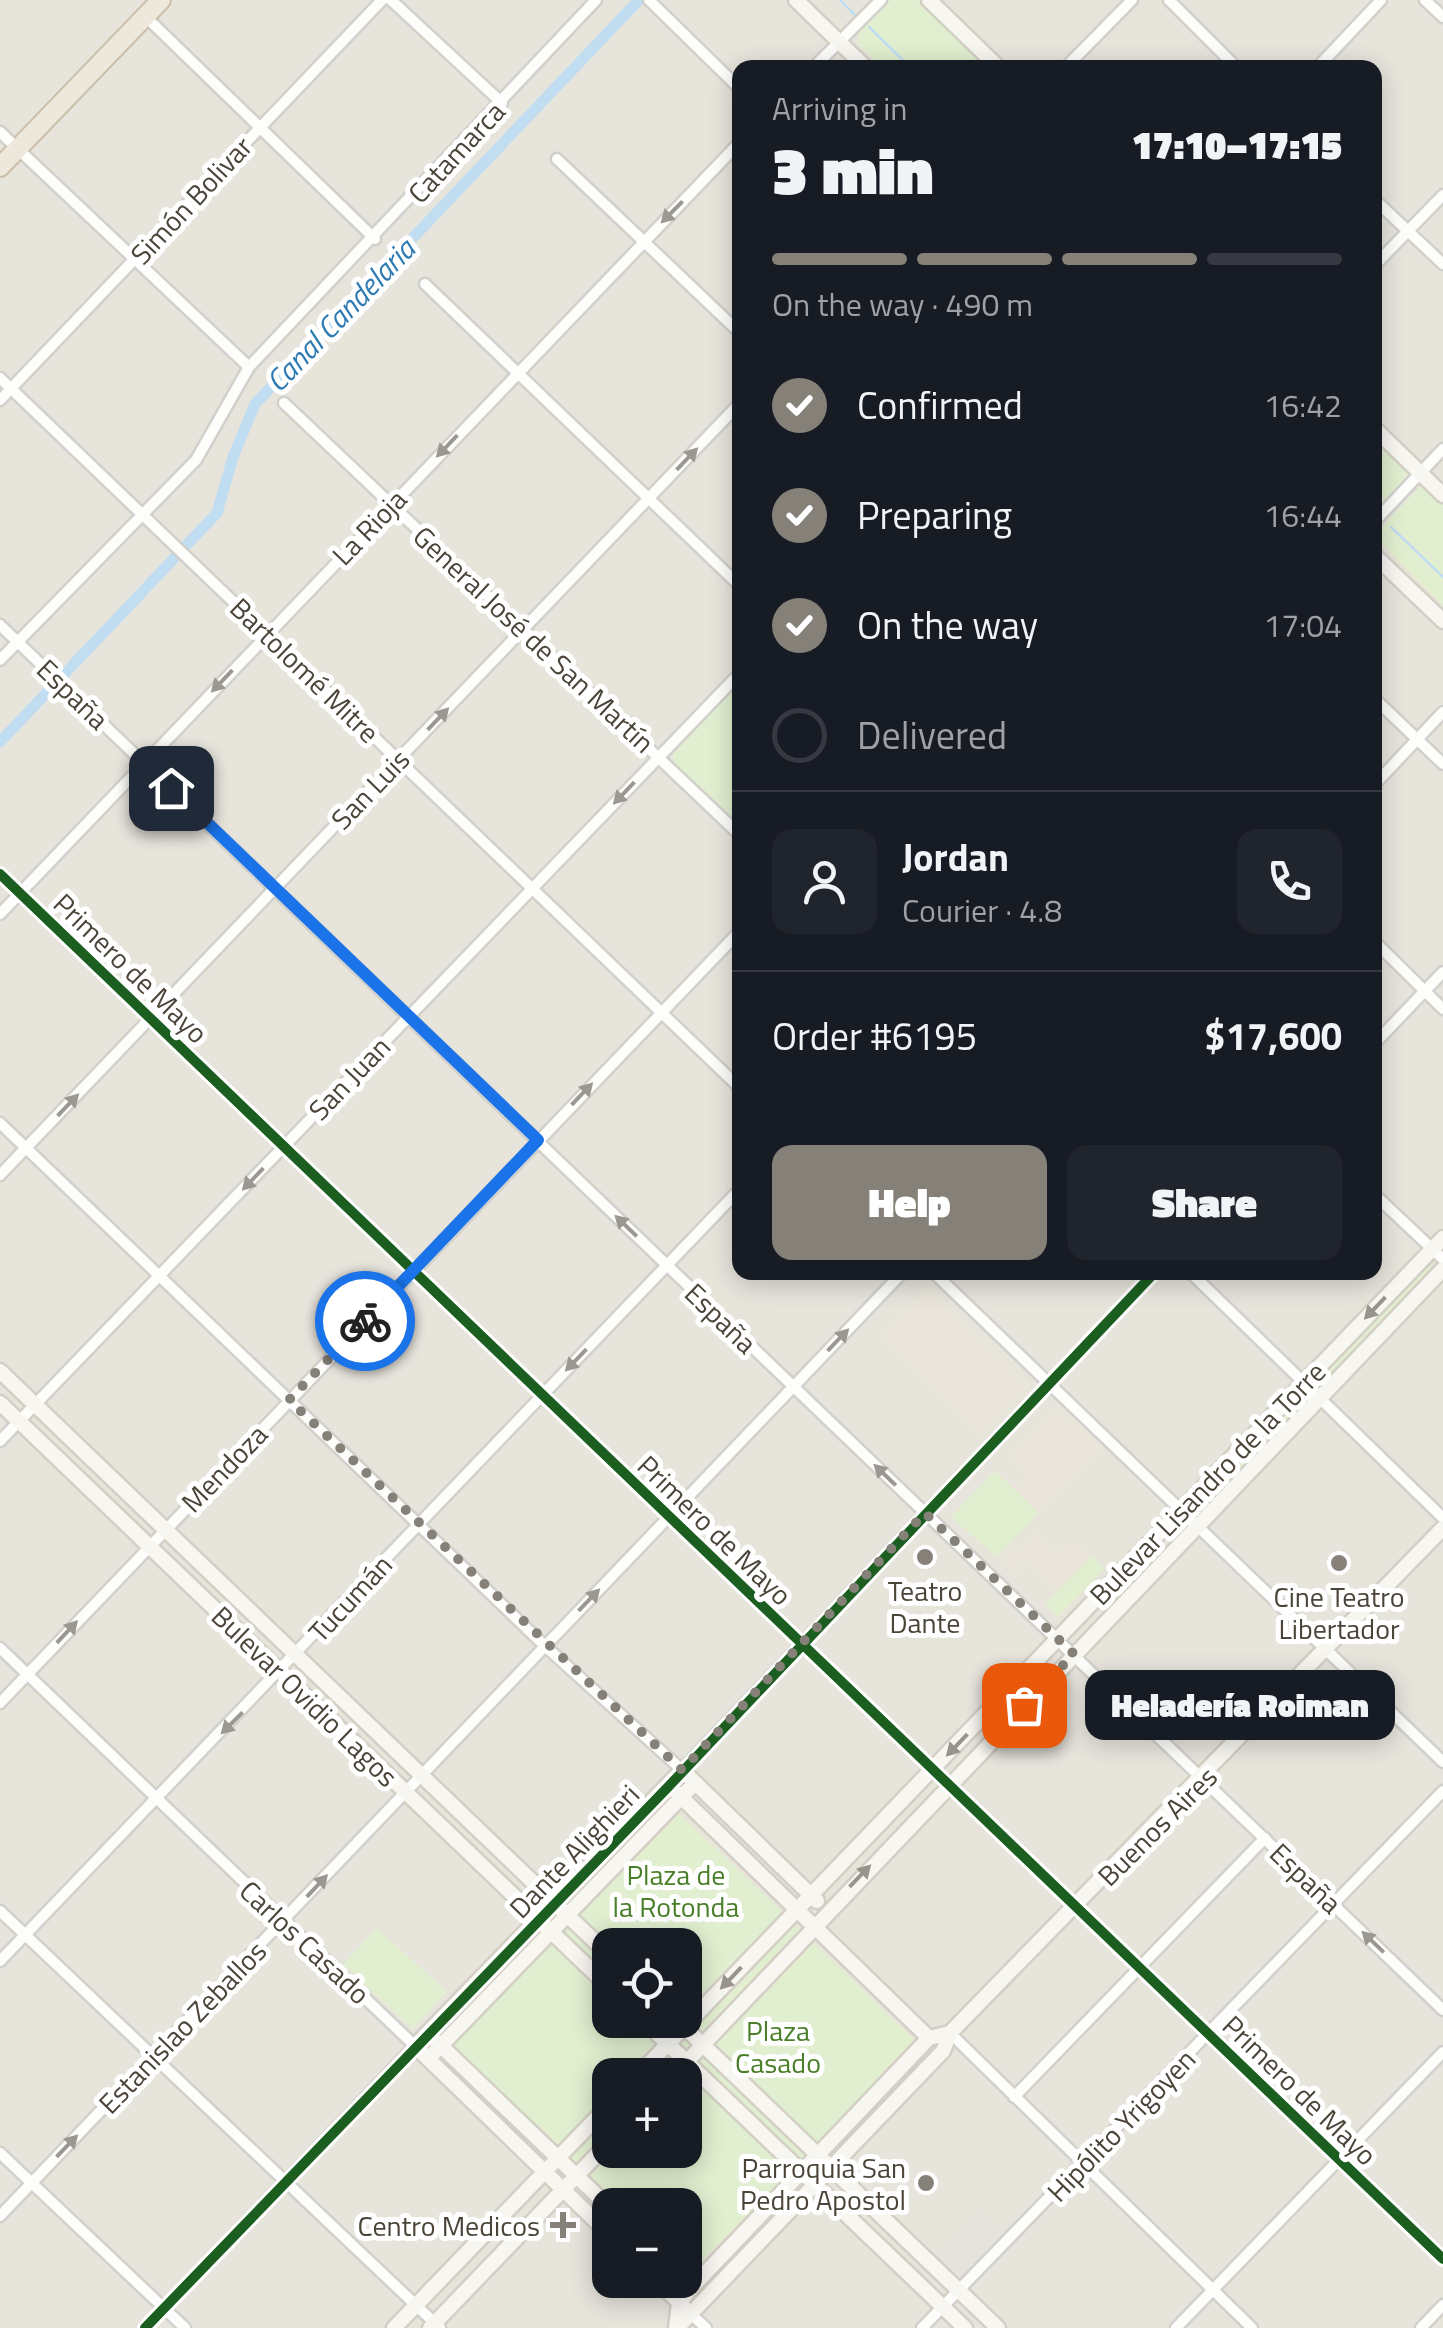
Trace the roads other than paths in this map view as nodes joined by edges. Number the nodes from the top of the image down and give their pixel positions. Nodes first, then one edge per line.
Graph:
1 (161, 0) edge
2 (382, 0) edge
3 (391, 0) edge
4 (596, 0) edge
5 (796, 0) edge
6 (881, 0) edge
7 (929, 0) edge
8 (1132, 0) edge
9 (1169, 0) edge
10 (1381, 0) edge
11 (1425, 0) edge
12 (653, 4) edge
13 (145, 16) junction
14 (1443, 16) edge
15 (839, 42) junction
16 (822, 60) edge
17 (858, 60) edge
18 (991, 60) edge
19 (1073, 60) edge
20 (1229, 60) edge
21 (1324, 60) edge
22 (732, 81) edge
23 (502, 103) junction
24 (260, 127) junction
25 (0, 132) edge
26 (18, 149) junction
27 (732, 150) edge
28 (557, 158) dead end
29 (0, 167) edge
30 (1443, 195) edge
31 (1382, 207) edge
32 (1408, 232) junction
33 (375, 238) junction
34 (643, 240) junction
35 (137, 257) junction
36 (1382, 258) edge
37 (1443, 264) edge
38 (425, 284) dead end
39 (732, 325) edge
40 (250, 367) junction
41 (518, 372) junction
42 (0, 378) edge
43 (11, 388) junction
44 (0, 400) edge
45 (284, 403) dead end
46 (732, 411) edge
47 (1382, 436) edge
48 (1443, 449) edge
49 (1421, 474) junction
50 (1443, 494) edge
51 (649, 498) junction
52 (391, 504) junction
53 (142, 512) junction
54 (1382, 513) edge
55 (1382, 563) edge
56 (732, 578) edge
57 (1443, 622) edge
58 (0, 625) edge
59 (522, 631) junction
60 (268, 634) junction
61 (18, 642) junction
62 (0, 660) edge
63 (732, 681) edge
64 (1382, 706) edge
65 (1443, 712) edge
66 (1417, 738) junction
67 (660, 756) junction
68 (399, 760) junction
69 (144, 763) junction
70 (1443, 764) edge
71 (1382, 776) edge
72 (732, 827) edge
73 (0, 874) edge
74 (532, 887) junction
75 (275, 888) junction
76 (20, 893) junction
77 (0, 914) edge
78 (732, 939) edge
79 (1382, 949) edge
80 (1443, 972) edge
81 (1424, 991) junction
82 (1443, 1009) edge
83 (661, 1012) junction
84 (408, 1016) junction
85 (150, 1018) junction
86 (1382, 1035) edge
87 (732, 1080) edge
88 (0, 1124) edge
89 (538, 1140) junction
90 (284, 1146) junction
91 (26, 1148) junction
92 (0, 1175) edge
93 (732, 1196) edge
94 (1382, 1201) edge
95 (1440, 1248) edge
96 (666, 1265) junction
97 (1443, 1269) edge
98 (413, 1270) junction
99 (159, 1276) junction
100 (895, 1280) edge
101 (941, 1280) edge
102 (1147, 1280) edge
103 (1198, 1280) edge
104 (0, 1371) edge
105 (1305, 1381) junction
106 (1048, 1384) junction
107 (794, 1387) junction
108 (542, 1396) junction
109 (1322, 1396) junction
110 (289, 1400) junction
111 (0, 1402) edge
112 (36, 1405) junction
113 (20, 1422) junction
114 (0, 1441) edge
115 (1182, 1510) junction
116 (925, 1513) junction
117 (669, 1517) junction
118 (1443, 1518) edge
119 (418, 1525) junction
120 (1198, 1526) junction
121 (1443, 1528) edge
122 (165, 1530) junction
123 (149, 1546) junction
124 (1058, 1638) junction
125 (800, 1643) junction
126 (546, 1646) junction
127 (0, 1648) edge
128 (1325, 1652) junction
129 (1074, 1654) junction
130 (296, 1656) junction
131 (28, 1674) junction
132 (280, 1674) junction
133 (0, 1703) edge
134 (1443, 1762) edge
135 (934, 1768) junction
136 (682, 1770) junction
137 (422, 1776) junction
138 (1204, 1778) junction
139 (949, 1782) junction
140 (695, 1783) junction
141 (675, 1791) junction
142 (1443, 1791) edge
143 (406, 1793) junction
144 (156, 1800) junction
145 (1265, 1838) junction
146 (811, 1896) junction
147 (554, 1904) junction
148 (1334, 1904) junction
149 (1077, 1906) junction
150 (797, 1909) junction
151 (0, 1911) edge
152 (826, 1911) junction
153 (569, 1916) junction
154 (538, 1919) junction
155 (283, 1922) junction
156 (813, 1925) junction
157 (552, 1932) junction
158 (25, 1935) junction
159 (592, 1938) edge
160 (0, 1961) edge
161 (1142, 1968) junction
162 (592, 1971) edge
163 (702, 2003) edge
164 (1443, 2010) edge
165 (427, 2034) junction
166 (950, 2034) junction
167 (1208, 2034) junction
168 (662, 2038) edge
169 (672, 2038) edge
170 (696, 2038) edge
171 (929, 2038) junction
172 (668, 2044) junction
173 (703, 2045) junction
174 (415, 2046) junction
175 (442, 2046) junction
176 (1443, 2052) edge
177 (153, 2056) junction
178 (654, 2058) edge
179 (683, 2058) edge
180 (691, 2058) edge
181 (428, 2059) junction
182 (702, 2076) edge
183 (1014, 2097) junction
184 (592, 2123) edge
185 (0, 2153) edge
186 (818, 2155) junction
187 (559, 2158) junction
188 (592, 2160) edge
189 (1339, 2160) junction
190 (1084, 2164) junction
191 (832, 2168) junction
192 (546, 2172) junction
193 (802, 2172) junction
194 (577, 2176) junction
195 (284, 2182) junction
196 (32, 2183) junction
197 (816, 2186) junction
198 (563, 2190) junction
199 (592, 2191) edge
200 (0, 2216) edge
201 (592, 2218) edge
202 (1443, 2258) edge
203 (702, 2270) edge
204 (959, 2290) junction
205 (1212, 2291) junction
206 (675, 2298) edge
207 (682, 2298) edge
208 (702, 2298) edge
209 (706, 2302) junction
210 (680, 2303) junction
211 (1443, 2305) edge
212 (416, 2306) junction
213 (942, 2306) junction
214 (164, 2308) junction
215 (693, 2316) junction
216 (435, 2326) edge
217 (145, 2328) edge
218 (184, 2328) edge
219 (394, 2328) edge
220 (676, 2328) edge
221 (706, 2328) edge
222 (922, 2328) edge
223 (965, 2328) edge
224 (998, 2328) edge
225 (1176, 2328) edge
226 (1252, 2328) edge
227 (1421, 2328) edge

1 - 13 highway
2 - 24 street, Simón Bolivar
3 - 23 street
4 - 23 street, Catamarca
5 - 15 main road
6 - 15 street
7 - 18 main road
8 - 19 street
9 - 20 street
10 - 21 street
11 - 14 street
12 - 22 street
13 - 24 street
13 - 26 highway
15 - 16 street
15 - 17 main road
23 - 33 street, Catamarca
24 - 33 street
24 - 35 street, Simón Bolivar
25 - 26 street
26 - 29 highway
26 - 35 street
27 -> 34 street, La Rioja
28 - 34 street
30 - 32 street
31 - 32 street
32 - 36 street
32 - 37 street
33 - 40 street, Catamarca
34 - 39 street
34 - 41 street, La Rioja
35 - 40 street
35 - 43 street, Simón Bolivar
38 - 41 street
40 - 53 street, Catamarca
41 - 51 street
41 -> 52 street, La Rioja
42 - 43 street, Bartolomé Mitre
43 - 44 street, Simón Bolivar
43 - 53 street, Bartolomé Mitre
45 - 52 street, General José de San Martín
51 -> 46 street, San Luis
47 - 49 main road
48 - 49 street
49 - 50 main road
49 - 54 street
51 - 56 street
51 - 59 street, San Luis
52 - 59 street, General José de San Martín
52 - 60 street, La Rioja
53 - 60 street, Bartolomé Mitre
53 - 61 street, Catamarca
55 - 57 main road
58 - 61 street, España
59 - 67 street, General José de San Martín
68 -> 59 street, San Luis
60 - 68 street, Bartolomé Mitre
60 -> 69 street, La Rioja
61 - 62 street, Catamarca
61 - 69 street, España
63 - 67 street, San Juan
64 - 66 street
65 - 66 street
66 - 70 street
66 - 71 street
67 - 72 street, General José de San Martín
67 -> 74 street, San Juan
68 - 74 street, Bartolomé Mitre
68 - 75 street, San Luis
69 - 75 street, España
69 - 76 street, La Rioja
73 - 76 street, Primero de Mayo
74 - 83 street, Bartolomé Mitre
74 - 84 street, San Juan
75 - 84 street, España
75 - 85 street, San Luis
76 - 77 street, La Rioja
76 - 85 street, Primero de Mayo
78 - 83 street, Mendoza
79 - 81 street
80 - 81 street
81 - 82 street
81 - 86 street
83 - 87 street, Bartolomé Mitre
89 -> 83 street, Mendoza
84 - 89 street, España
84 - 90 street, San Juan
85 - 90 street, Primero de Mayo
91 -> 85 street, San Luis
88 - 91 street
96 -> 89 street, España
89 - 98 street, Mendoza
90 - 98 street, Primero de Mayo
90 -> 99 street, San Juan
91 - 92 street, San Luis
91 - 99 street
93 - 96 street, Tucumán
94 - 95 street
95 -> 105 main road, Bulevar Lisandro de la Torre
96 - 107 street, España
96 -> 108 street, Tucumán
97 - 109 main road, Bulevar Lisandro de la Torre
98 - 108 street, Primero de Mayo
98 - 110 street, Mendoza
99 - 110 street
99 - 112 street, San Juan
107 -> 100 street, Estanislao Zeballos
101 - 106 street
102 - 106 street, Dante Alighieri
103 - 105 street
104 - 112 main road, Bulevar Ovidio Lagos
105 - 109 street
105 - 115 main road, Bulevar Lisandro de la Torre
106 - 115 street
106 - 116 street, Dante Alighieri
116 -> 107 street, España
107 - 117 street, Estanislao Zeballos
108 - 117 street, Primero de Mayo
108 - 119 street, Tucumán
109 - 118 street
109 - 120 main road, Bulevar Lisandro de la Torre
110 - 119 street
110 - 122 street, Mendoza
111 - 113 main road, Bulevar Ovidio Lagos
112 - 113 street, San Juan
112 - 122 main road, Bulevar Ovidio Lagos
113 - 114 street, San Juan
113 - 123 main road, Bulevar Ovidio Lagos
115 - 120 street
115 - 124 main road, Bulevar Lisandro de la Torre
116 - 124 street, España
116 - 125 street, Dante Alighieri
117 - 125 street, Primero de Mayo
126 -> 117 street, Estanislao Zeballos
119 - 126 street
119 - 130 street, Tucumán
120 - 128 street
120 - 129 main road, Bulevar Lisandro de la Torre
121 - 128 main road, Buenos Aires
122 - 123 street, Mendoza
122 - 130 main road, Bulevar Ovidio Lagos
131 -> 123 street, Mendoza
123 - 132 main road, Bulevar Ovidio Lagos
124 - 129 street, España
124 -> 135 main road, Bulevar Lisandro de la Torre
125 - 135 street, Primero de Mayo
125 - 136 street, Dante Alighieri
126 - 136 street
126 - 137 street, Estanislao Zeballos
127 - 131 street, Carlos Casado
128 - 134 street
128 - 138 main road, Buenos Aires
129 - 138 street, España
129 - 139 main road, Bulevar Lisandro de la Torre
130 - 132 street, Tucumán
130 - 137 main road, Bulevar Ovidio Lagos
131 - 133 street, Mendoza
131 - 144 street, Carlos Casado
132 - 143 main road, Bulevar Ovidio Lagos
132 -> 144 street, Tucumán
135 - 139 street, Primero de Mayo
135 - 146 main road, Bulevar Lisandro de la Torre
136 - 140 main road
136 - 141 main road, Dante Alighieri
137 - 143 street, Estanislao Zeballos
137 - 147 main road, Bulevar Ovidio Lagos
138 - 145 street, España
138 - 149 main road, Buenos Aires
139 - 149 street, Primero de Mayo
152 -> 139 main road, Bulevar Lisandro de la Torre
140 - 141 main road, Dante Alighieri
140 - 146 main road
141 - 147 main road, Dante Alighieri
141 - 150 main road
141 - 153 main road, Dante Alighieri
142 - 148 street, Hipólito Yrigoyen
143 - 154 main road, Bulevar Ovidio Lagos
155 -> 143 street, Estanislao Zeballos
144 - 155 street, Carlos Casado
144 - 158 street, Tucumán
145 - 148 street, España
145 - 161 street
146 - 150 main road, Bulevar Lisandro de la Torre
146 - 152 main road
147 - 153 main road, Bulevar Ovidio Lagos
147 - 154 main road, Dante Alighieri
164 -> 148 street, España
148 - 167 street, Hipólito Yrigoyen
149 - 161 street, Primero de Mayo
149 - 166 main road, Buenos Aires
150 - 156 main road
150 -> 163 main road, Bulevar Lisandro de la Torre
151 - 158 street
152 - 156 main road, Bulevar Lisandro de la Torre
153 - 157 main road, Dante Alighieri
153 - 159 main road, Bulevar Ovidio Lagos
154 - 157 main road, Bulevar Ovidio Lagos
154 - 165 main road, Dante Alighieri
155 - 174 street, Carlos Casado
155 - 177 street, Estanislao Zeballos
156 - 171 main road
156 - 173 main road, Bulevar Lisandro de la Torre
157 - 162 main road, Bulevar Ovidio Lagos
157 - 175 main road, Dante Alighieri
158 - 160 street, Tucumán
158 - 177 street
161 - 167 street, Primero de Mayo
161 - 183 street
165 - 174 main road, Dante Alighieri
165 - 175 main road
166 - 171 main road
166 - 183 street
166 - 191 main road, Buenos Aires
167 - 189 street, Primero de Mayo
167 - 190 street, Hipólito Yrigoyen
168 - 172 main road
169 - 172 main road, Bulevar Lisandro de la Torre
170 - 173 main road
171 - 186 main road, Buenos Aires
172 - 178 main road, Bulevar Lisandro de la Torre
172 - 179 main road
173 - 180 main road, Bulevar Lisandro de la Torre
173 - 186 main road
174 - 181 main road, Carlos Casado
174 - 195 street, Dante Alighieri
175 - 181 main road, Dante Alighieri
175 - 187 main road
176 - 189 street
177 - 195 street
196 -> 177 street, Estanislao Zeballos
181 - 192 main road, Carlos Casado
182 - 193 main road
183 - 190 street
184 - 187 main road
185 - 196 street
186 - 191 main road
186 - 193 main road, Buenos Aires
187 - 192 main road
187 - 194 main road
188 - 194 main road
189 - 202 street, Primero de Mayo
189 - 205 street
190 - 204 street, Hipólito Yrigoyen
190 - 205 street
191 - 197 main road, Buenos Aires
191 - 204 main road
192 - 198 main road, Carlos Casado
192 - 212 main road
193 - 197 main road
193 - 203 main road, Buenos Aires
194 - 198 main road
194 - 199 main road
195 - 212 street
195 - 214 street, Dante Alighieri
196 - 200 street, Estanislao Zeballos
196 - 214 street
197 - 209 main road, Buenos Aires
197 - 213 main road
198 - 201 main road, Carlos Casado
198 - 216 main road
204 - 213 street, Hipólito Yrigoyen
204 - 224 main road
205 - 225 street
205 - 226 street
206 - 210 main road
207 - 210 main road, Buenos Aires
208 - 209 main road
209 - 215 main road, Buenos Aires
210 - 215 main road
210 - 220 main road, Buenos Aires
211 - 227 street
212 - 216 street
212 - 219 main road
213 - 222 street, Hipólito Yrigoyen
213 - 223 main road
214 - 217 street, Dante Alighieri
214 - 218 street
215 - 220 main road, Buenos Aires
215 - 221 street

